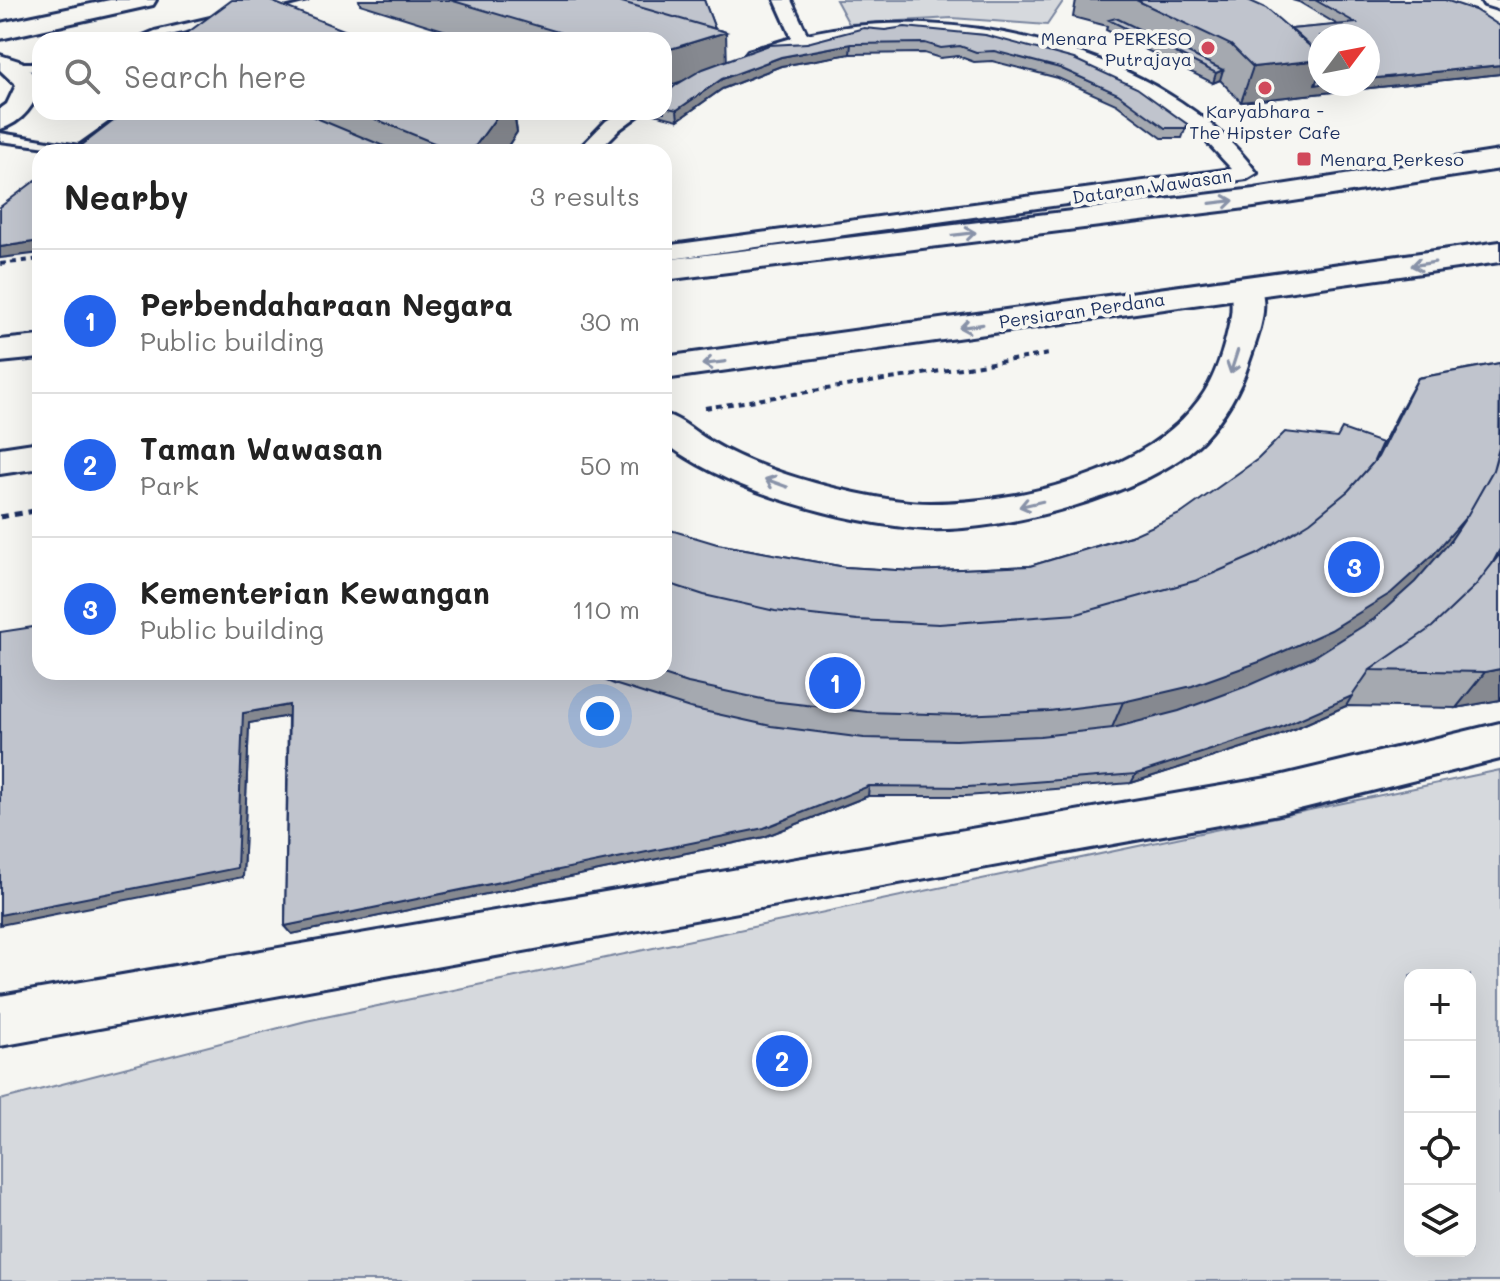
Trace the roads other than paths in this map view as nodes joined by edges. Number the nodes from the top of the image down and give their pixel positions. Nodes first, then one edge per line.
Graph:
1 (144, 0) edge
2 (301, 0) edge
3 (783, 0) edge
4 (1493, 0) edge
5 (284, 2) edge
6 (1500, 3) edge
7 (0, 31) edge
8 (163, 32) edge
9 (804, 47) junction
10 (7, 65) edge
11 (32, 67) edge
12 (672, 90) edge
13 (19, 109) edge
14 (124, 120) edge
15 (621, 120) edge
16 (0, 137) edge
17 (44, 144) edge
18 (90, 144) edge
19 (594, 144) edge
20 (1500, 160) edge
21 (672, 252) edge
22 (1500, 252) edge
23 (672, 269) edge
24 (1246, 287) junction
25 (32, 348) edge
26 (0, 351) edge
27 (672, 367) edge
28 (672, 431) edge
29 (32, 456) edge
30 (0, 461) edge
31 (1500, 741) edge
32 (0, 1021) edge

1 - 7 main road
2 - 5 lane
3 - 9 street
4 - 6 main road
5 - 8 lane
9 - 12 street, Dataran Wawasan
9 - 21 street, Dataran Wawasan
10 - 11 lane
10 - 13 street
14 - 18 lane
15 - 19 street
16 - 17 lane
23 -> 20 main road
22 -> 24 main road, Persiaran Perdana
24 -> 27 main road, Persiaran Perdana
24 -> 28 street
25 - 26 main road
29 - 30 main road
31 - 32 street

